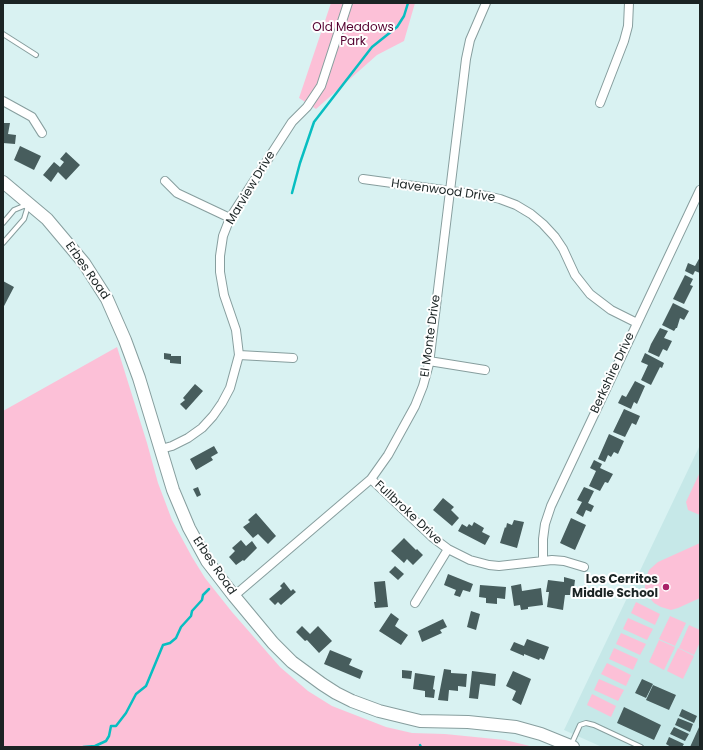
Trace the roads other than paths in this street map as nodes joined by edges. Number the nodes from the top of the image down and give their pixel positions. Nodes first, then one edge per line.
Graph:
1 (348, 3) edge
2 (486, 3) edge
3 (629, 3) edge
4 (3, 34) edge
5 (36, 55) dead end
6 (3, 101) edge
7 (600, 103) dead end
8 (42, 133) dead end
9 (364, 180) dead end
10 (165, 181) dead end
11 (3, 182) edge
12 (700, 190) edge
13 (450, 192) junction
14 (28, 204) junction
15 (230, 218) junction
16 (3, 223) edge
17 (3, 243) edge
18 (637, 323) junction
19 (239, 355) junction
20 (293, 358) dead end
21 (429, 361) junction
22 (485, 370) dead end
23 (161, 449) junction
24 (371, 479) junction
25 (448, 549) junction
26 (543, 560) junction
27 (584, 567) dead end
28 (234, 596) junction
29 (415, 603) dead end
30 (572, 746) edge
31 (640, 747) edge

1 - 15 street, Marview Drive
2 - 13 street, El Monte Drive
3 - 7 street
4 - 5 lane
6 - 8 street
9 - 13 street, Havenwood Drive
10 - 15 street
11 - 14 main road, Erbes Road
12 - 18 street, Berkshire Drive
13 - 18 street, Havenwood Drive
13 - 21 street, El Monte Drive
14 - 16 lane
14 - 17 lane
14 - 23 main road, Erbes Road
15 - 19 street, Marview Drive
18 - 26 street, Berkshire Drive
19 - 20 street
19 - 23 street, Marview Drive
21 - 22 street
21 - 24 street, El Monte Drive
23 - 28 main road, Erbes Road
24 - 25 street, Fullbroke Drive
24 - 28 street, El Monte Drive
25 - 26 street, Fullbroke Drive
25 - 29 street
26 - 27 street, Fullbroke Drive
28 - 30 main road, Erbes Road
30 - 31 lane

